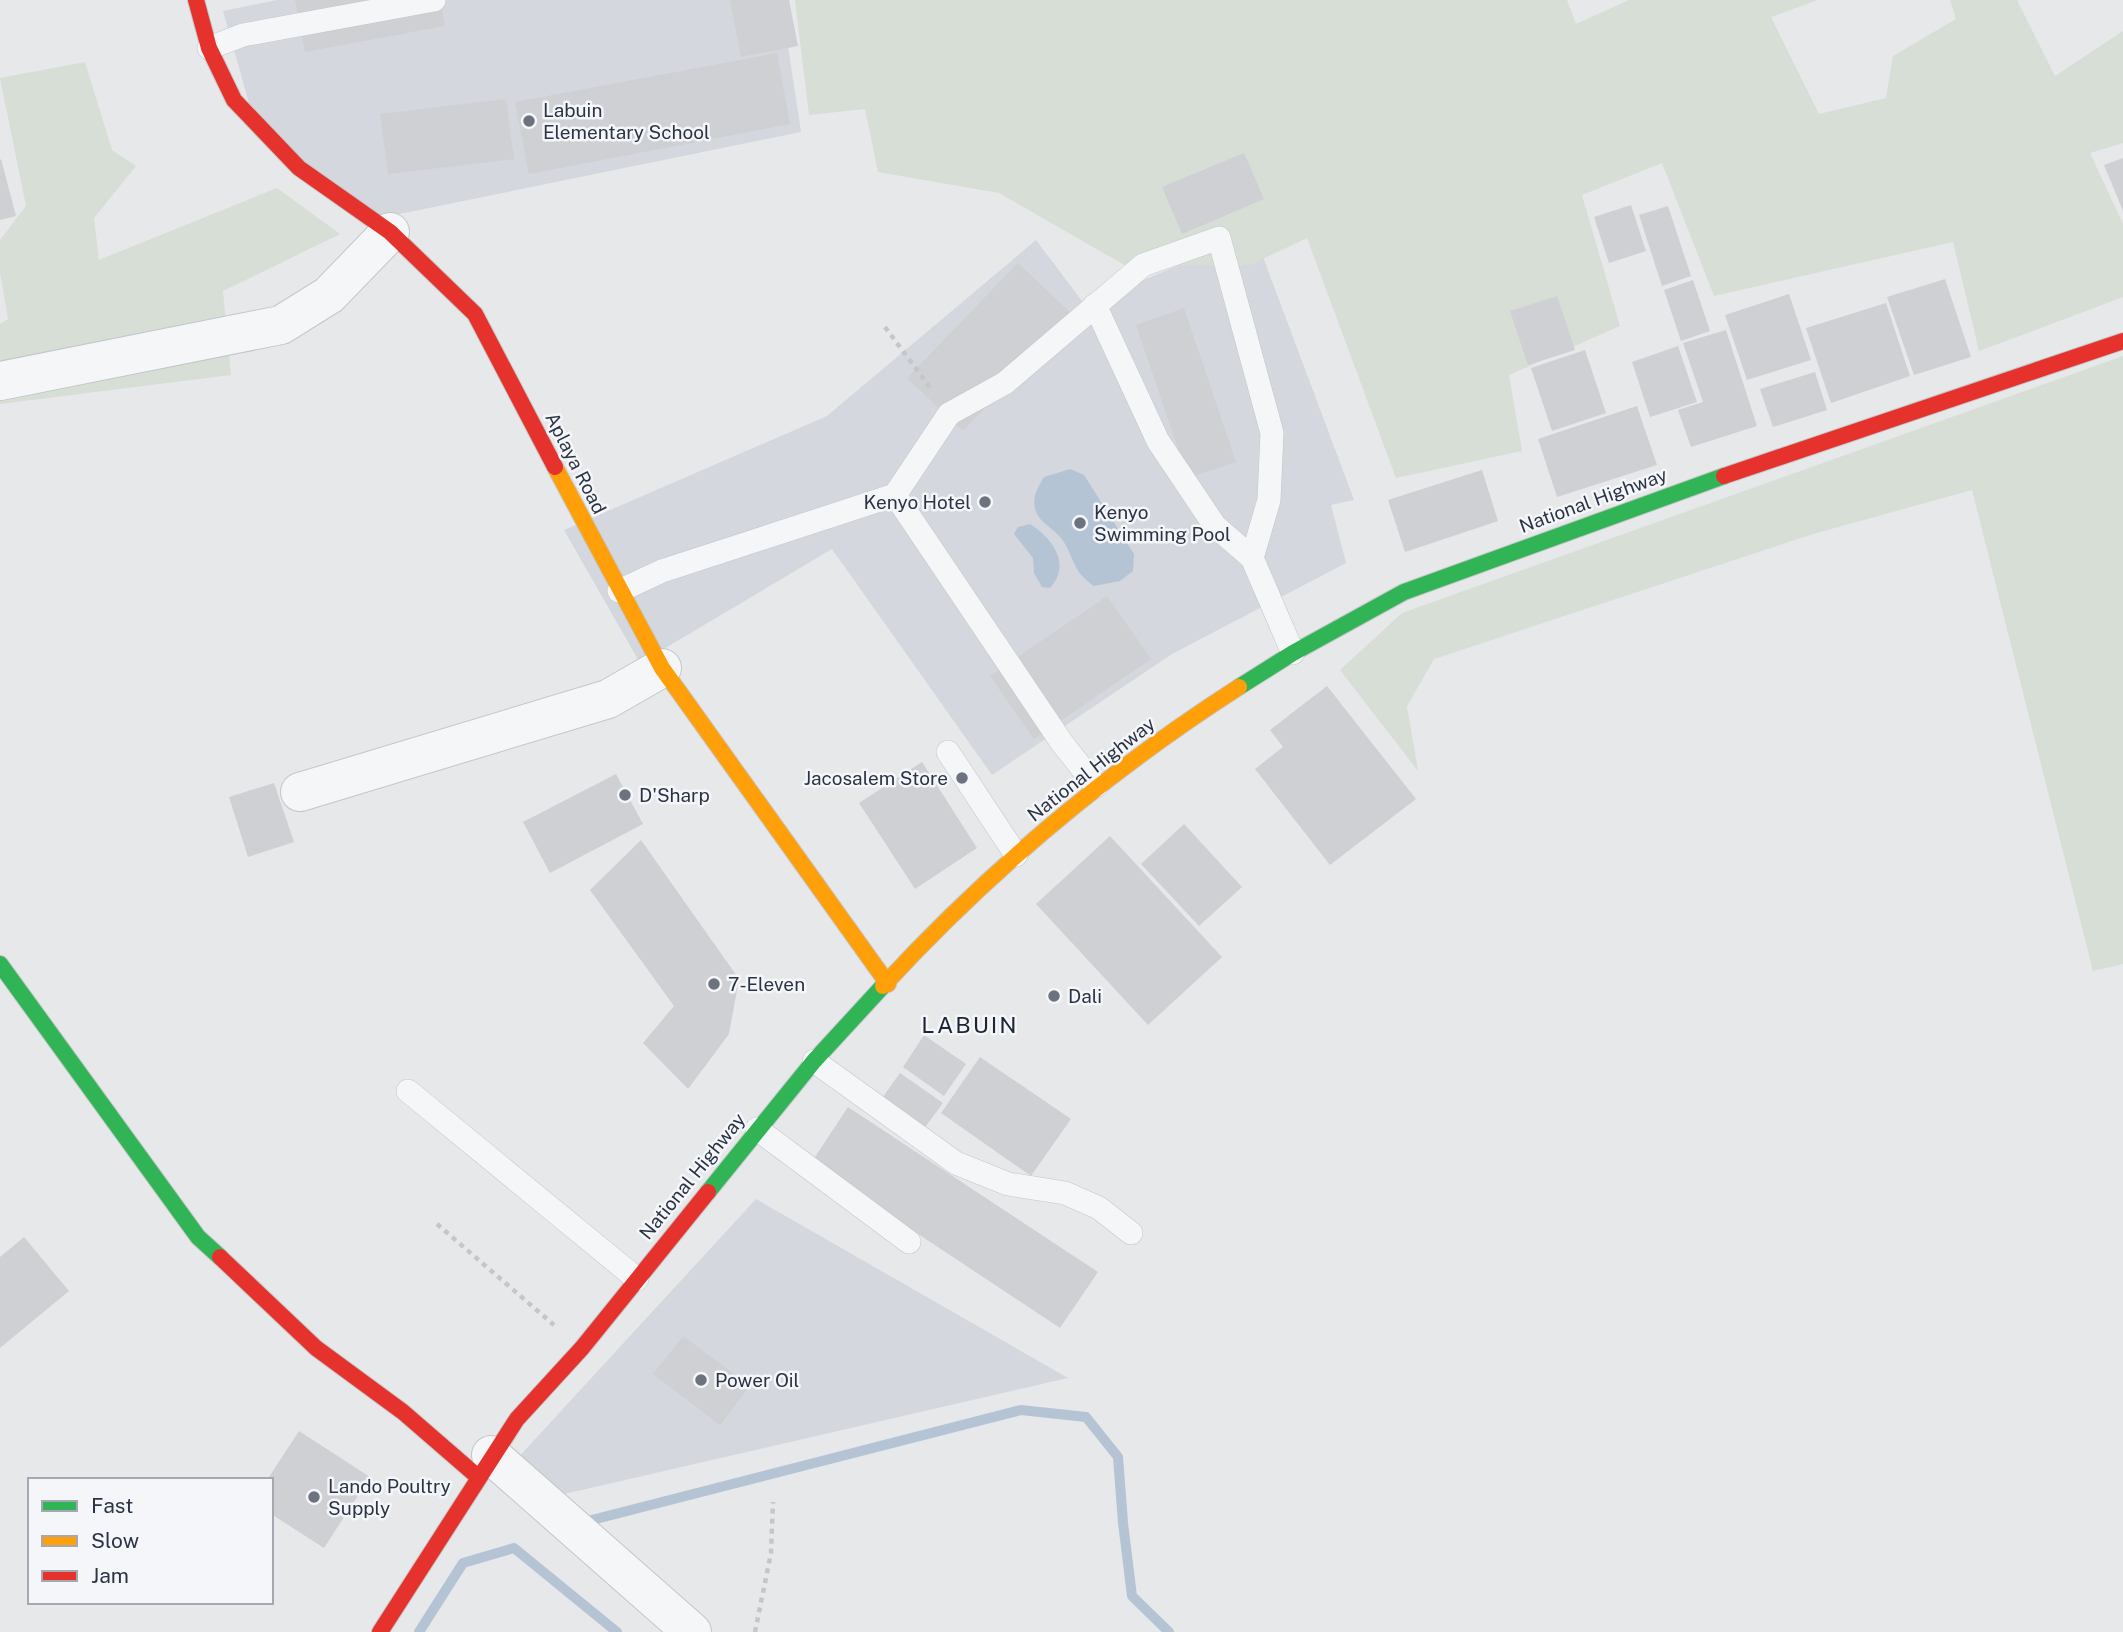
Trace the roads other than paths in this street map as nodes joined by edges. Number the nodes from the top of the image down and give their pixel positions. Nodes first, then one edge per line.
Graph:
1 (196, 0) edge
2 (434, 0) edge
3 (209, 48) junction
4 (390, 232) junction
5 (1095, 305) junction
6 (2123, 341) edge
7 (0, 381) edge
8 (895, 495) junction
9 (1252, 558) junction
10 (619, 591) junction
11 (1293, 653) junction
12 (662, 668) junction
13 (948, 752) dead end
14 (1096, 786) junction
15 (300, 792) dead end
16 (1016, 855) junction
17 (0, 964) edge
18 (888, 984) junction
19 (814, 1060) junction
20 (408, 1091) dead end
21 (757, 1129) junction
22 (1131, 1233) dead end
23 (909, 1242) dead end
24 (637, 1279) junction
25 (485, 1466) junction
26 (380, 1632) edge
27 (692, 1632) edge

1 - 3 main road, Aplaya Road
2 - 3 lane
3 - 4 main road, Aplaya Road
4 - 7 street
4 - 10 main road, Aplaya Road
5 - 8 lane
5 - 9 lane
5 - 9 lane
6 - 11 main road, National Highway
8 - 10 lane
8 - 14 lane
9 - 11 lane
10 - 12 main road, Aplaya Road
11 - 14 main road, National Highway
12 - 15 street
12 - 18 main road, Aplaya Road
13 - 16 lane
14 - 16 main road, National Highway
16 - 18 main road, National Highway
17 - 25 main road
18 - 19 main road, National Highway
19 - 21 main road, National Highway
19 - 22 lane
20 - 24 lane
21 - 23 lane
21 - 24 main road, National Highway
24 - 25 main road, National Highway
25 - 26 main road, National Highway
25 - 27 street

